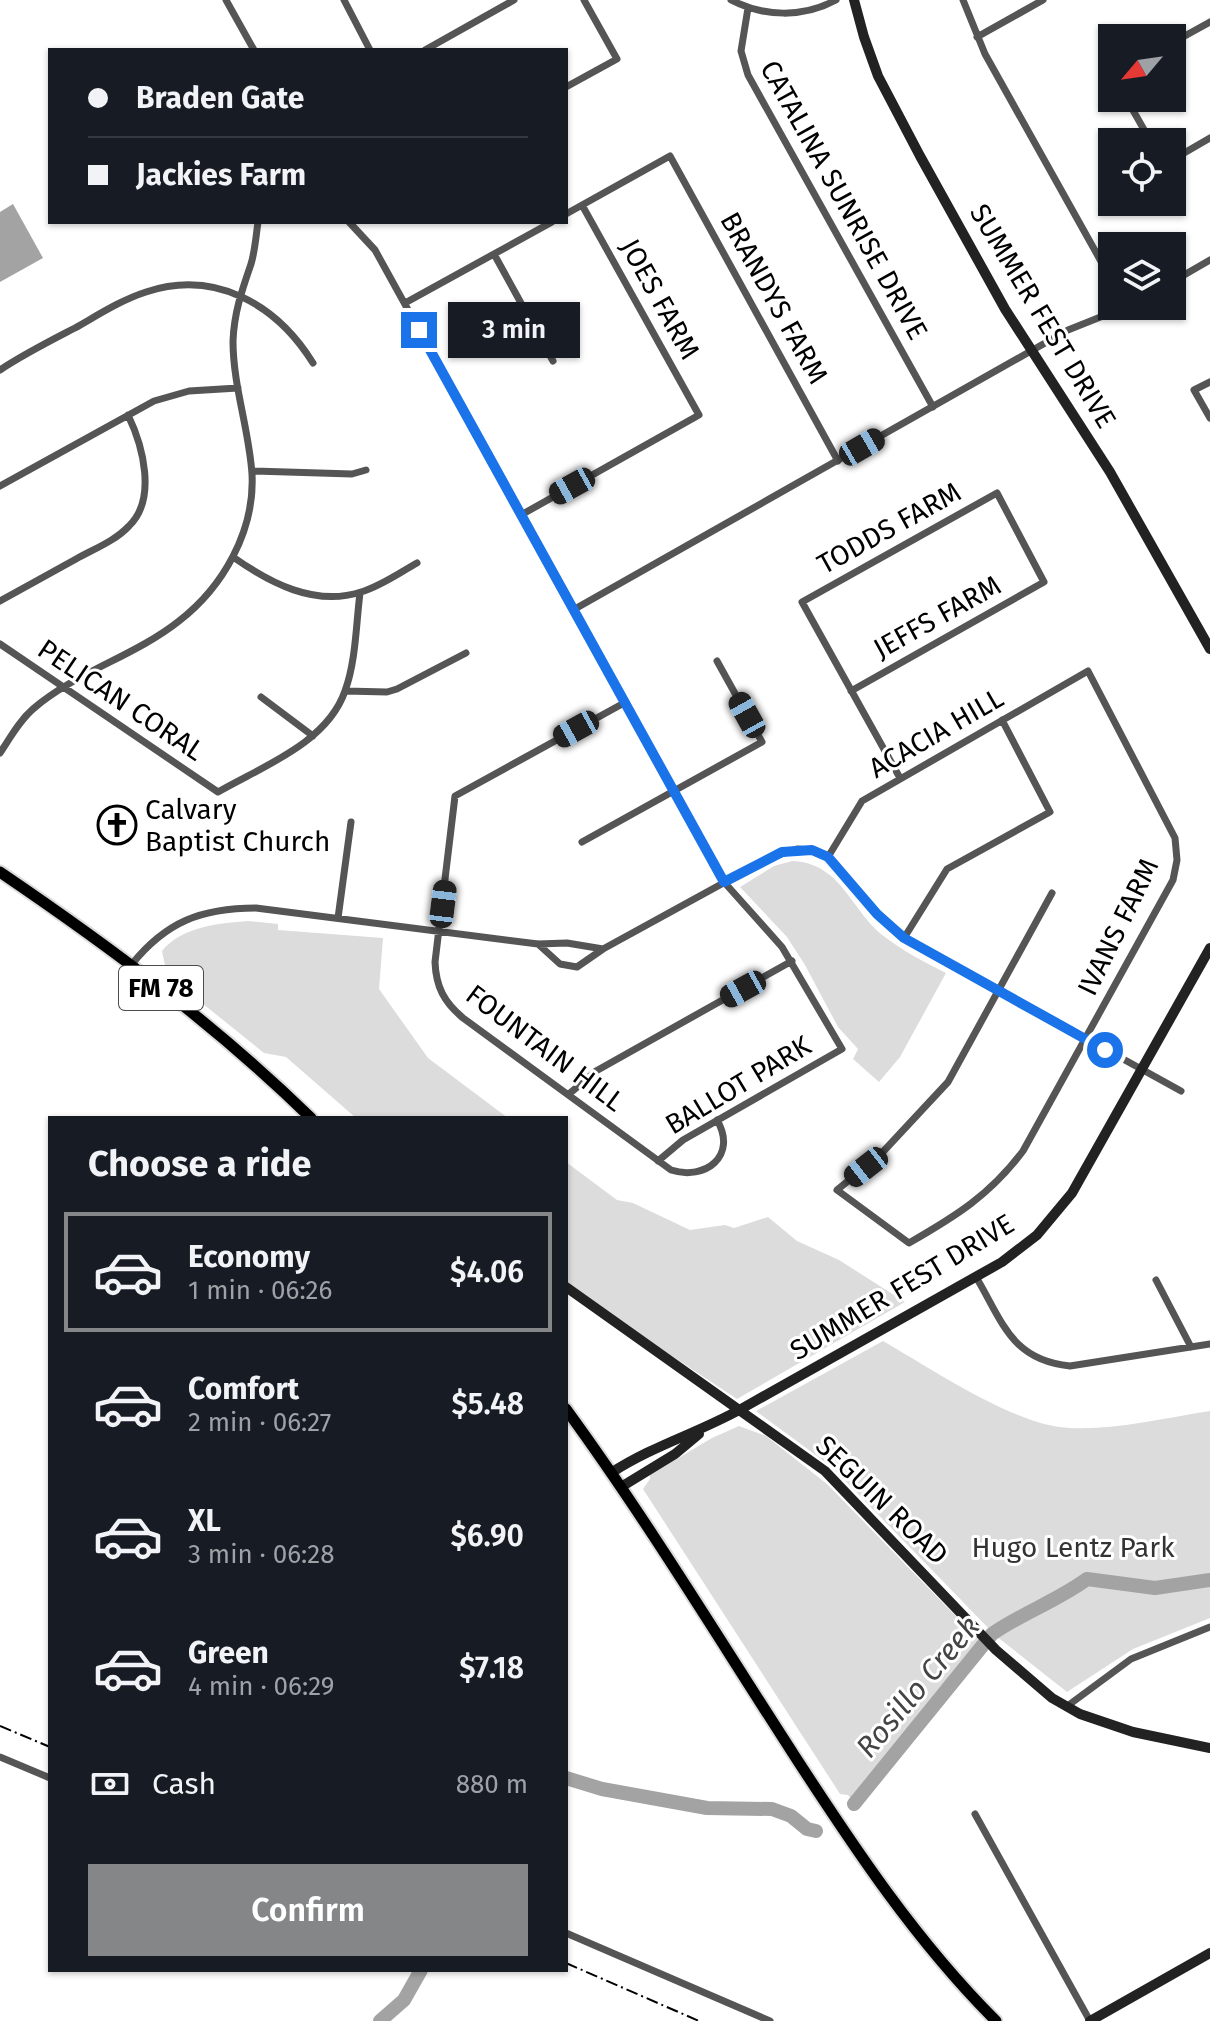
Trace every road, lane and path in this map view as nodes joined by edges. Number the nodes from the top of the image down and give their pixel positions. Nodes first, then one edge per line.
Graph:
1 (226, 0) edge
2 (344, 0) edge
3 (514, 0) edge
4 (584, 0) edge
5 (731, 0) edge
6 (836, 0) edge
7 (854, 0) edge
8 (963, 0) edge
9 (1043, 0) edge
10 (748, 8) junction
11 (1210, 22) edge
12 (1186, 35) edge
13 (977, 37) junction
14 (253, 48) edge
15 (369, 48) edge
16 (429, 48) edge
17 (568, 86) edge
18 (1210, 138) edge
19 (1186, 152) edge
20 (582, 205) junction
21 (568, 213) edge
22 (258, 224) edge
23 (351, 224) edge
24 (548, 224) edge
25 (494, 254) junction
26 (1098, 256) edge
27 (1210, 260) edge
28 (1186, 274) edge
29 (239, 296) junction
30 (405, 303) junction
31 (1098, 317) edge
32 (1031, 350) junction
33 (553, 361) dead end
34 (313, 363) dead end
35 (0, 370) edge
36 (1210, 382) edge
37 (238, 388) junction
38 (933, 407) junction
39 (128, 415) junction
40 (1210, 418) edge
41 (838, 461) junction
42 (366, 470) dead end
43 (252, 471) junction
44 (0, 486) edge
45 (521, 515) junction
46 (233, 557) junction
47 (417, 563) dead end
48 (1044, 582) joint
49 (360, 593) junction
50 (0, 601) edge
51 (573, 610) junction
52 (0, 644) edge
53 (1210, 649) edge
54 (466, 653) dead end
55 (717, 661) dead end
56 (1088, 671) joint
57 (63, 688) junction
58 (345, 691) junction
59 (851, 691) junction
60 (261, 697) dead end
61 (624, 703) junction
62 (1002, 720) junction
63 (313, 736) junction
64 (0, 753) edge
65 (900, 778) junction
66 (673, 790) junction
67 (351, 822) dead end
68 (582, 842) dead end
69 (828, 857) junction
70 (0, 872) edge
71 (724, 882) junction
72 (1052, 893) dead end
73 (338, 918) junction
74 (440, 931) junction
75 (904, 938) junction
76 (538, 944) junction
77 (603, 949) junction
78 (1209, 953) edge
79 (792, 961) junction
80 (132, 964) junction
81 (999, 991) junction
82 (1086, 1040) junction
83 (1142, 1071) junction
84 (1181, 1091) dead end
85 (569, 1094) junction
86 (309, 1116) edge
87 (717, 1120) junction
88 (658, 1161) junction
89 (976, 1277) junction
90 (1156, 1280) dead end
91 (568, 1288) edge
92 (1210, 1344) edge
93 (1191, 1347) junction
94 (741, 1409) junction
95 (568, 1412) edge
96 (707, 1428) junction
97 (611, 1473) junction
98 (621, 1487) junction
99 (1210, 1627) edge
100 (1066, 1707) junction
101 (1210, 1748) edge
102 (0, 1757) edge
103 (48, 1777) edge
104 (975, 1814) dead end
105 (568, 1934) edge
106 (1210, 1953) edge
107 (770, 2021) edge
108 (996, 2021) edge
109 (1090, 2021) edge

1 - 14 street
2 - 15 street
3 - 16 street
4 - 17 street
5 - 10 street
6 - 10 street
7 - 32 street, SUMMER FEST DRIVE
8 - 13 street
9 - 13 street
10 - 38 street, CATALINA SUNRISE DRIVE
11 - 12 street
13 - 26 street
18 - 19 street
20 - 21 street
20 - 41 street, BRANDYS FARM
20 - 45 street, JOES FARM
22 - 29 street
23 - 30 street
24 - 25 street
25 - 30 street
25 - 33 street
27 - 28 street
29 - 34 street
29 - 35 street
29 - 37 street
30 - 45 street
31 - 32 street
32 - 38 street
32 - 53 street, SUMMER FEST DRIVE
36 - 40 street
37 - 39 street
37 - 43 street
38 - 41 street
39 - 44 street
39 - 50 street
41 - 51 street
42 - 43 street
43 - 46 street
45 - 51 street
46 - 49 street
46 - 57 street
47 - 49 street
48 - 59 street, JEFFS FARM
48 - 59 street, TODDS FARM
49 - 58 street
51 - 61 street
52 - 57 street, PELICAN CORAL
54 - 58 street
55 - 66 street
56 - 62 street, ACACIA HILL
56 - 82 street, IVANS FARM
57 - 63 street, PELICAN CORAL
57 - 64 street
58 - 63 street
59 - 65 street
60 - 63 street
61 - 66 street
61 - 74 street, FOUNTAIN HILL
62 - 65 street, ACACIA HILL
62 - 75 street
65 - 69 street, ACACIA HILL
66 - 68 street
66 - 71 street
67 - 73 street
69 - 71 street
69 - 75 street
70 - 80 main road, FM 78
71 - 77 street
71 - 79 street
72 - 81 street
73 - 74 street
73 - 80 street
74 - 76 street
74 - 85 street, FOUNTAIN HILL
75 - 81 street
76 - 77 street
76 - 77 street
78 - 83 street, SUMMER FEST DRIVE
79 - 85 street
79 - 87 street, BALLOT PARK
80 - 86 main road, FM 78
81 - 82 street
81 - 82 street, IVANS FARM
82 - 83 street
83 - 84 street
83 - 89 street, SUMMER FEST DRIVE
85 - 88 street, FOUNTAIN HILL
87 - 88 street, BALLOT PARK
87 - 88 street, FOUNTAIN HILL
89 - 93 street
89 - 94 street, SUMMER FEST DRIVE
90 - 93 street
91 - 94 street, SEGUIN ROAD
92 - 93 street
94 - 96 street, SUMMER FEST DRIVE
94 - 100 street, SEGUIN ROAD
95 - 97 main road
96 - 97 street, SUMMER FEST DRIVE
96 - 98 street, SUMMER FEST DRIVE
97 - 98 main road
98 - 108 main road
99 - 100 street
100 - 101 street, SEGUIN ROAD
102 - 103 street
104 - 109 street
105 - 107 street
106 - 109 street

